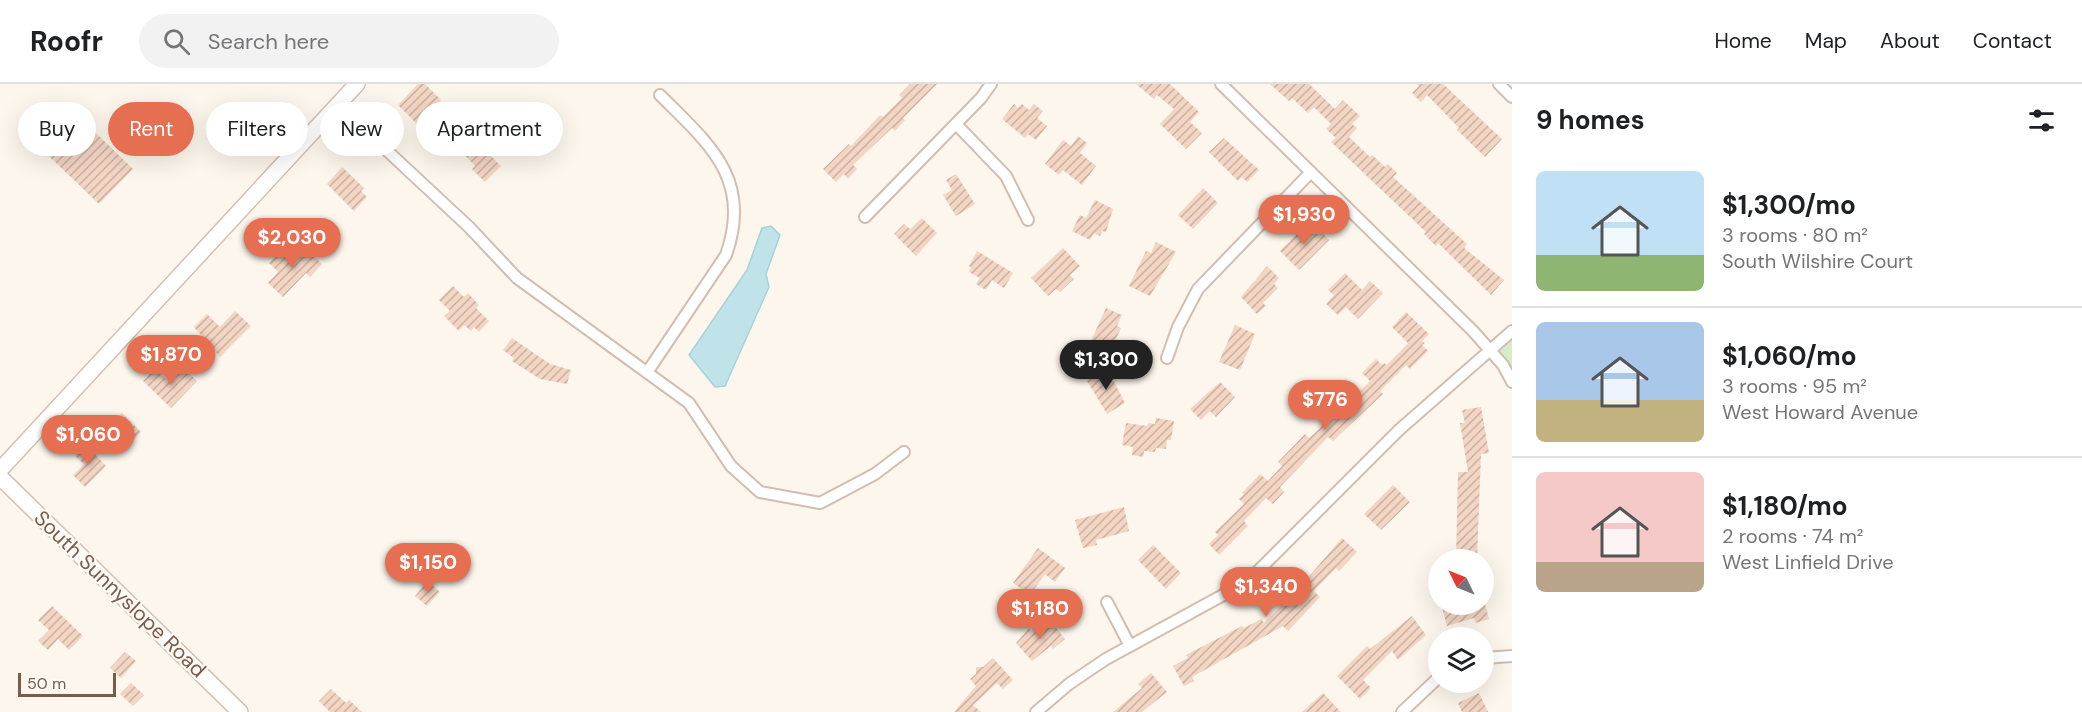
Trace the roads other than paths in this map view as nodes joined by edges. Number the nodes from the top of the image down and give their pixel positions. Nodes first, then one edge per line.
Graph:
1 (357, 84) edge
2 (991, 84) edge
3 (1221, 84) edge
4 (1499, 84) edge
5 (660, 94) dead end
6 (1512, 97) edge
7 (341, 102) edge
8 (320, 124) edge
9 (956, 124) junction
10 (391, 156) edge
11 (1311, 172) junction
12 (865, 217) dead end
13 (1028, 220) dead end
14 (1512, 331) edge
15 (1490, 349) junction
16 (1167, 358) dead end
17 (648, 371) junction
18 (1512, 381) edge
19 (904, 452) dead end
20 (0, 470) edge
21 (0, 477) edge
22 (1107, 602) dead end
23 (1130, 646) junction
24 (1512, 656) edge
25 (1494, 657) edge
26 (1428, 687) edge
27 (240, 712) edge
28 (1036, 712) edge
29 (1402, 712) edge

1 - 7 street
2 - 9 street
3 - 11 street
4 - 6 street
5 - 17 street
8 - 20 street
9 - 12 street
9 - 13 street
10 - 17 street
11 - 15 street
11 - 16 street
14 - 15 street
15 - 18 street
15 - 23 street
17 - 19 street
21 - 27 street, South Sunnyslope Road
22 - 23 street
23 - 28 street
24 - 25 street
26 - 29 street

